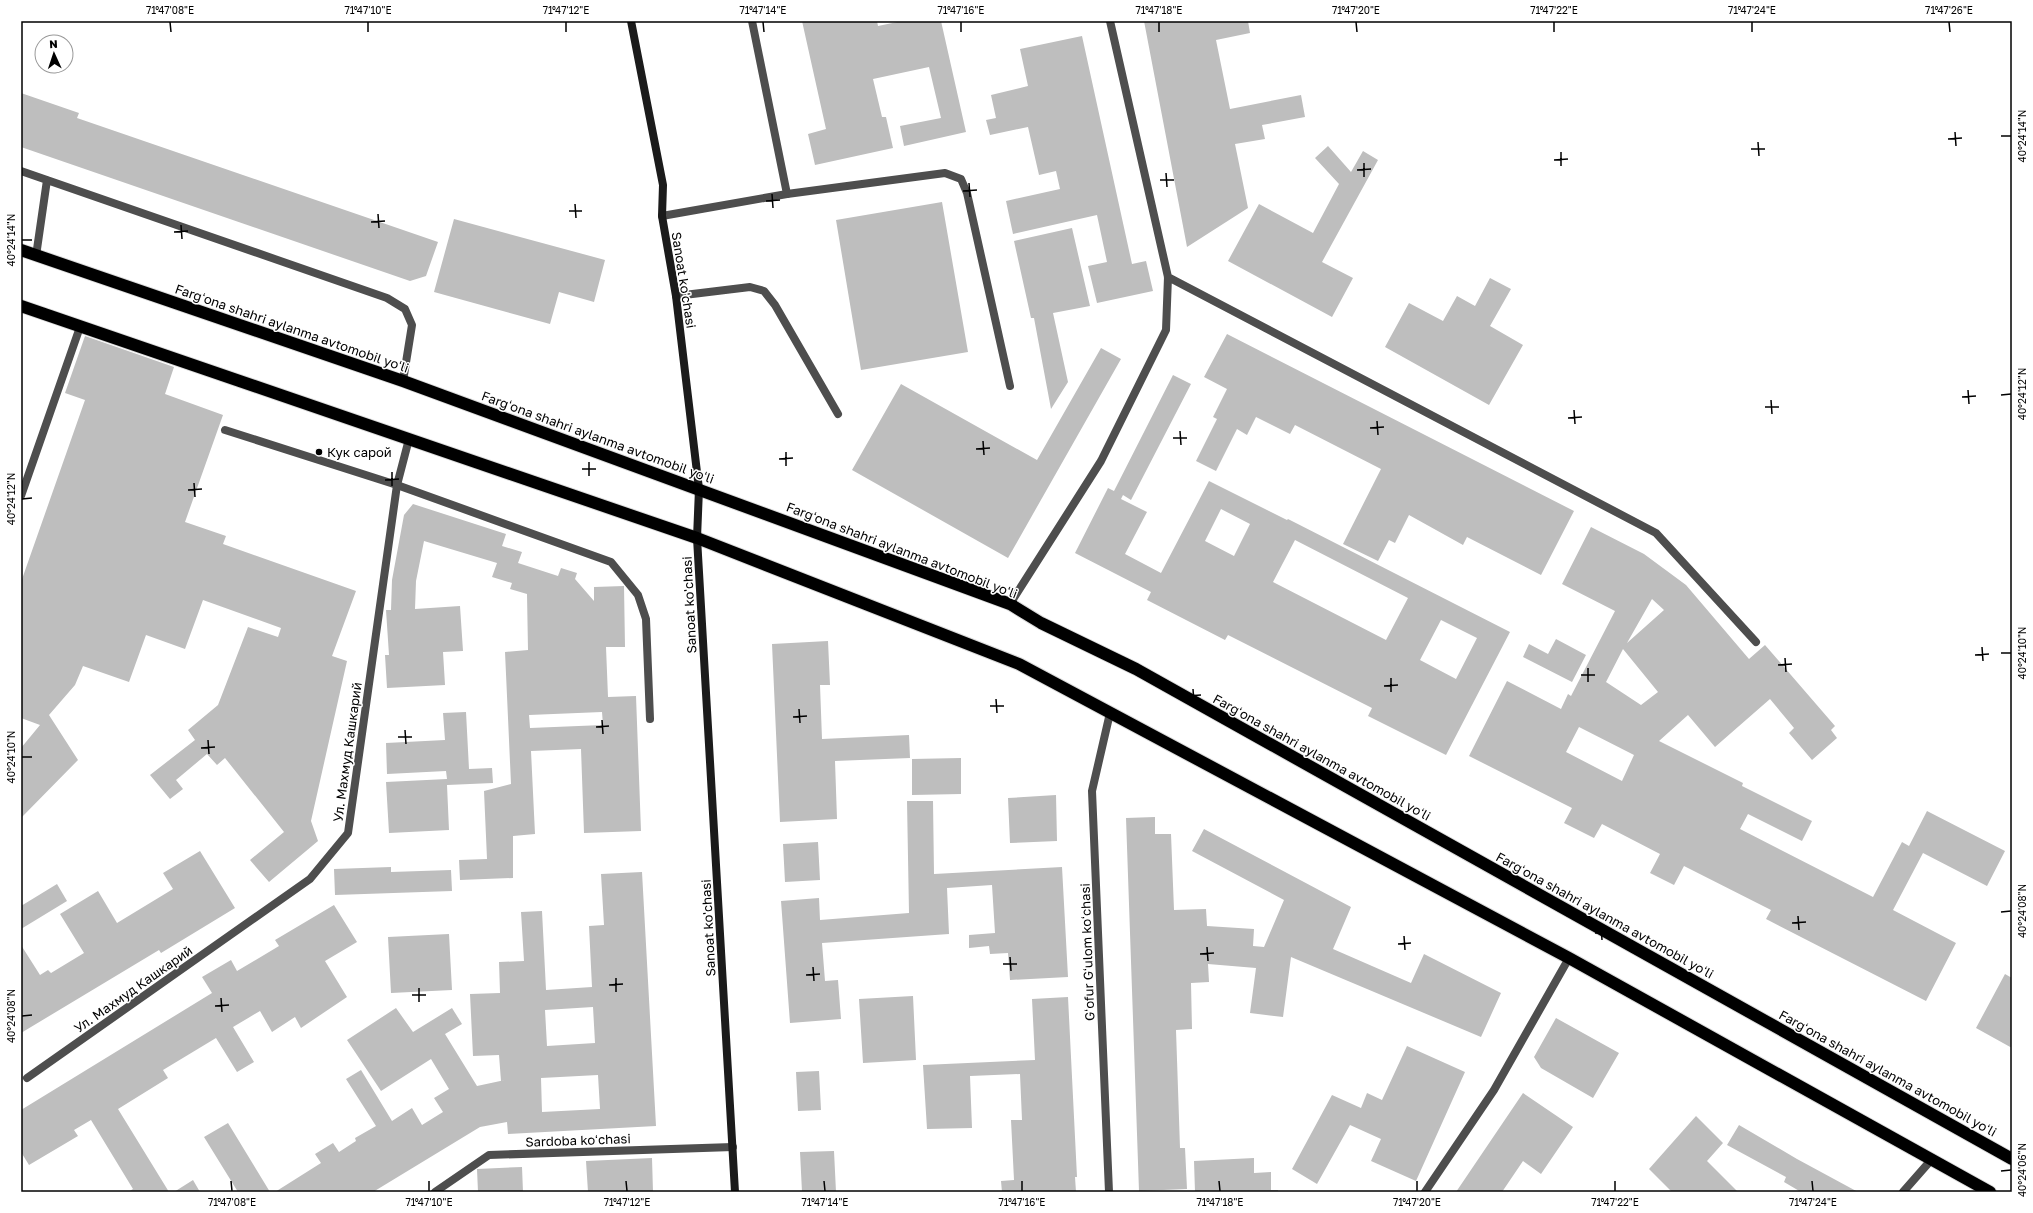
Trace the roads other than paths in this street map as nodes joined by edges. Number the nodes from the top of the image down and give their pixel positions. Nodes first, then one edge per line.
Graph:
1 (631, 21) edge
2 (752, 21) edge
3 (1110, 21) edge
4 (21, 171) edge
5 (47, 180) junction
6 (787, 194) junction
7 (662, 216) junction
8 (21, 250) edge
9 (36, 256) junction
10 (1168, 277) junction
11 (676, 296) junction
12 (21, 306) edge
13 (80, 327) junction
14 (403, 381) junction
15 (1010, 386) dead end
16 (838, 414) dead end
17 (225, 430) dead end
18 (409, 439) junction
19 (397, 485) junction
20 (699, 489) junction
21 (21, 496) edge
22 (697, 538) junction
23 (1010, 604) junction
24 (1756, 642) dead end
25 (1110, 713) junction
26 (650, 719) dead end
27 (1569, 958) junction
28 (27, 1078) dead end
29 (733, 1147) junction
30 (1932, 1159) junction
31 (2012, 1159) edge
32 (435, 1192) edge
33 (735, 1192) edge
34 (1108, 1192) edge
35 (1425, 1192) edge
36 (1903, 1192) edge
37 (1990, 1192) edge

1 - 7 main road, Sanoat ko'chasi
2 - 6 street
3 - 10 street
4 - 5 street
5 - 9 street
5 - 14 street
6 - 7 street
6 - 15 street
7 - 11 main road, Sanoat ko'chasi
8 - 9 highway, Fargʻona shahri aylanma avtomobil yoʻli
9 - 14 highway, Fargʻona shahri aylanma avtomobil yoʻli
10 - 23 street
10 - 24 street
11 - 16 street
11 - 20 main road, Sanoat ko'chasi
12 - 13 highway
13 - 18 highway
13 - 21 street
14 - 20 highway, Fargʻona shahri aylanma avtomobil yoʻli
17 - 19 street
18 - 19 street, Ул. Махмуд Кашкарий
18 - 22 highway
19 - 26 street
19 - 28 street, Ул. Махмуд Кашкарий
20 - 22 main road, Sanoat ko'chasi
20 - 23 highway, Fargʻona shahri aylanma avtomobil yoʻli
22 - 25 highway
22 - 29 main road, Sanoat ko'chasi
23 - 31 highway, Fargʻona shahri aylanma avtomobil yoʻli
25 - 27 highway
25 - 34 street, Gʻofur Gʻulom koʻchasi
27 - 30 highway
27 - 35 street
29 - 32 street, Sardoba koʻchasi
29 - 33 main road, Sanoat ko'chasi
30 - 36 street
30 - 37 highway

